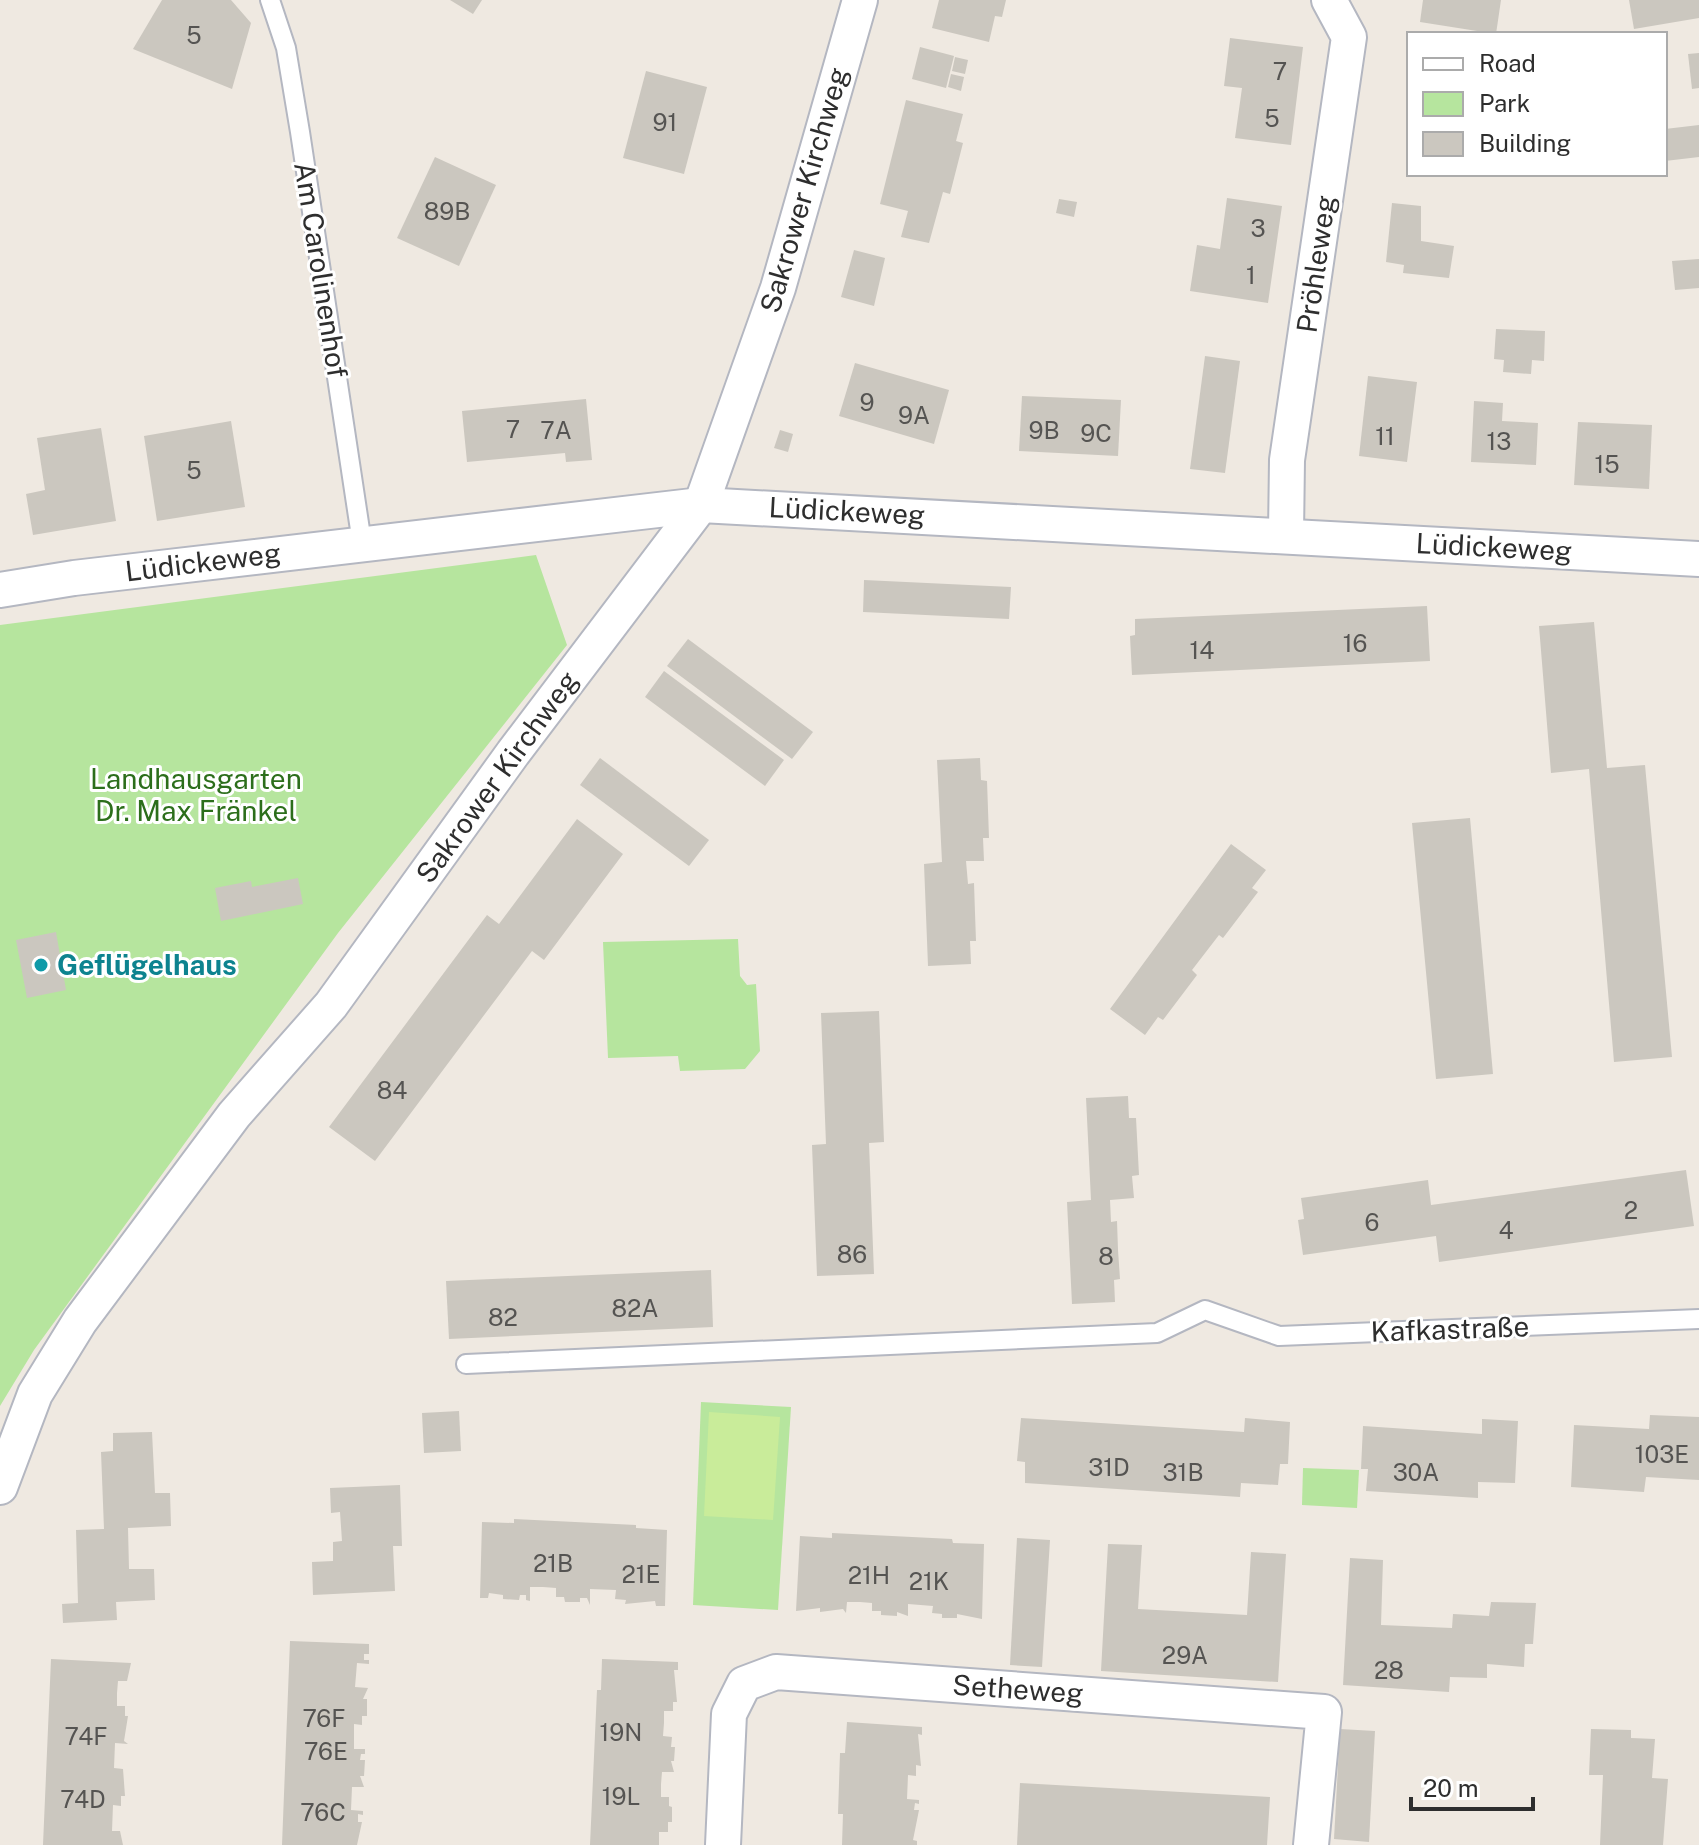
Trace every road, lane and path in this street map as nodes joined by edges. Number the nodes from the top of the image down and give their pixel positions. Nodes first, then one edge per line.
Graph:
1 (270, 0) edge
2 (860, 0) edge
3 (1329, 0) edge
4 (701, 505) junction
5 (1286, 534) junction
6 (362, 543) junction
7 (1699, 559) edge
8 (0, 590) edge
9 (1699, 1319) edge
10 (466, 1364) dead end
11 (0, 1487) edge
12 (723, 1845) edge
13 (1311, 1845) edge

1 - 6 lane, Am Carolinenhof
2 - 4 street, Sakrower Kirchweg
3 - 5 street, Pröhleweg
4 - 5 street, Lüdickeweg
4 - 6 street, Lüdickeweg
4 - 11 street, Sakrower Kirchweg
5 - 7 street, Lüdickeweg
6 - 8 street, Lüdickeweg
9 - 10 lane, Kafkastraße
12 - 13 street, Setheweg

